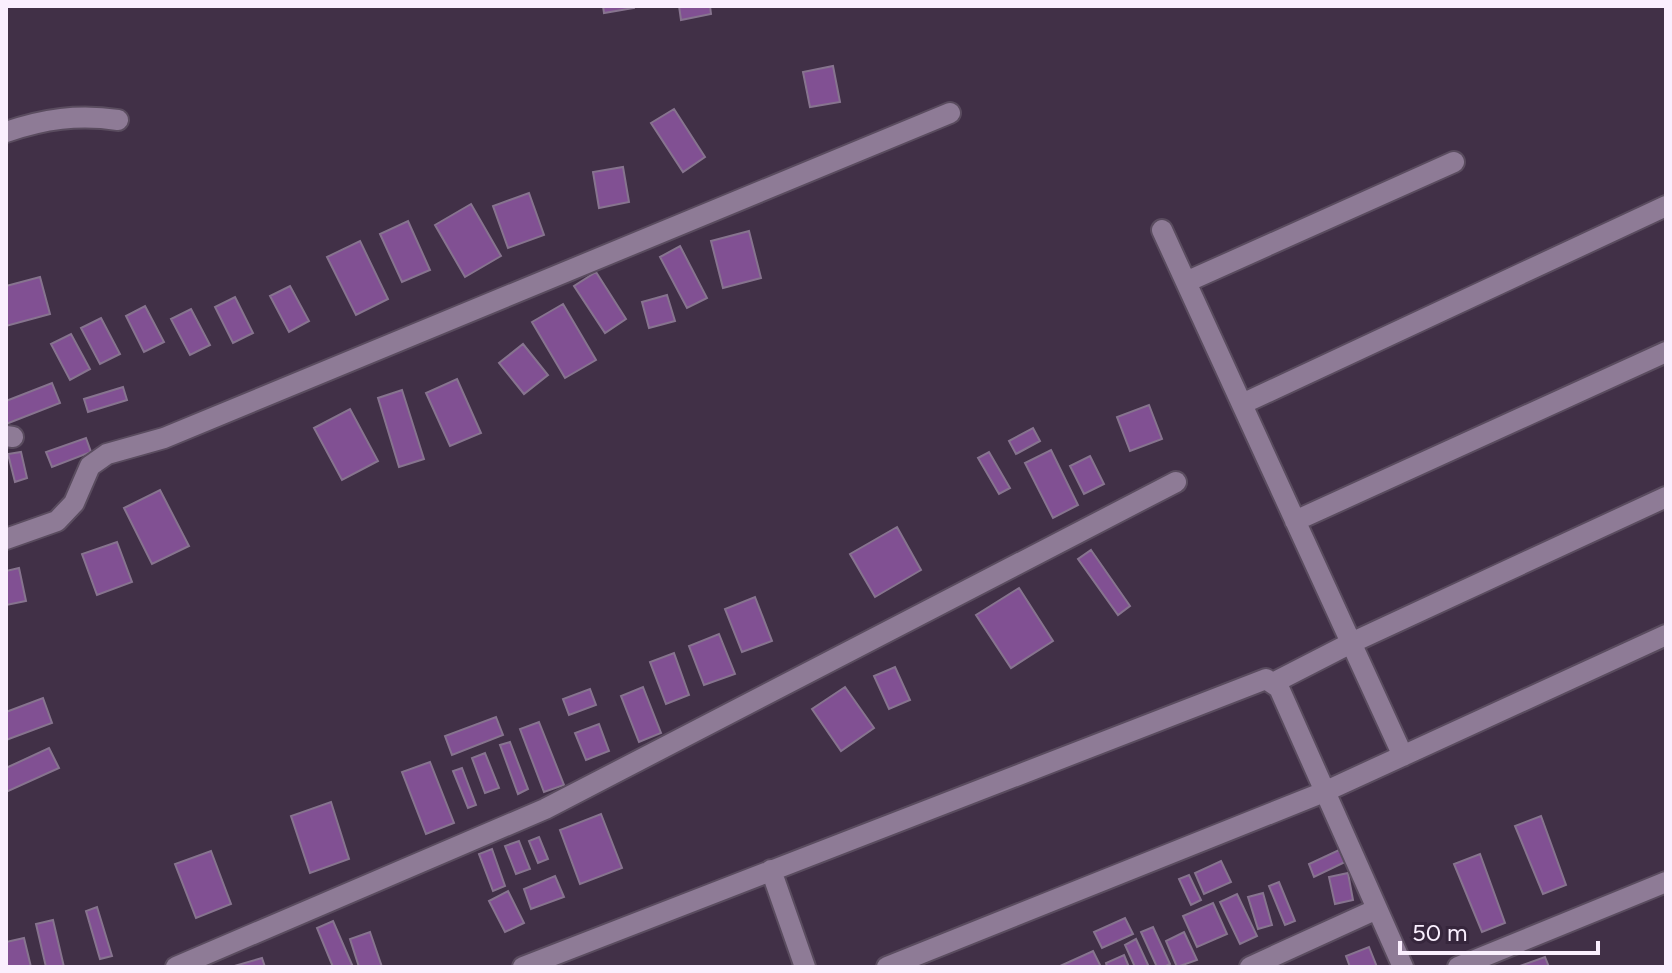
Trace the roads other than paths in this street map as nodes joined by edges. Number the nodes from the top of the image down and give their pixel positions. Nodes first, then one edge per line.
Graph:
1 (950, 113) dead end
2 (118, 120) dead end
3 (6, 132) edge
4 (1454, 162) dead end
5 (1666, 206) edge
6 (1162, 230) dead end
7 (1186, 282) junction
8 (1666, 352) edge
9 (1242, 404) junction
10 (1176, 482) dead end
11 (1666, 497) edge
12 (1295, 521) junction
13 (6, 539) edge
14 (1666, 635) edge
15 (1351, 643) junction
16 (1273, 683) junction
17 (1403, 756) junction
18 (1324, 792) junction
19 (771, 870) junction
20 (1666, 882) edge
21 (1377, 909) junction
22 (176, 967) edge
23 (523, 967) edge
24 (805, 967) edge
25 (887, 967) edge
26 (1250, 967) edge
27 (1403, 967) edge
28 (1458, 967) edge

1 - 13 street
2 - 3 street
4 - 7 street
5 - 9 street
6 - 7 street
7 - 9 street
8 - 12 street
9 - 12 street
10 - 22 street
11 - 15 street
12 - 15 street
14 - 17 street
15 - 16 street
15 - 17 street
16 - 18 street
16 - 19 street
17 - 18 street
18 - 21 street
18 - 25 street
19 - 23 street
19 - 24 street
20 - 28 street
21 - 26 street
21 - 27 street

